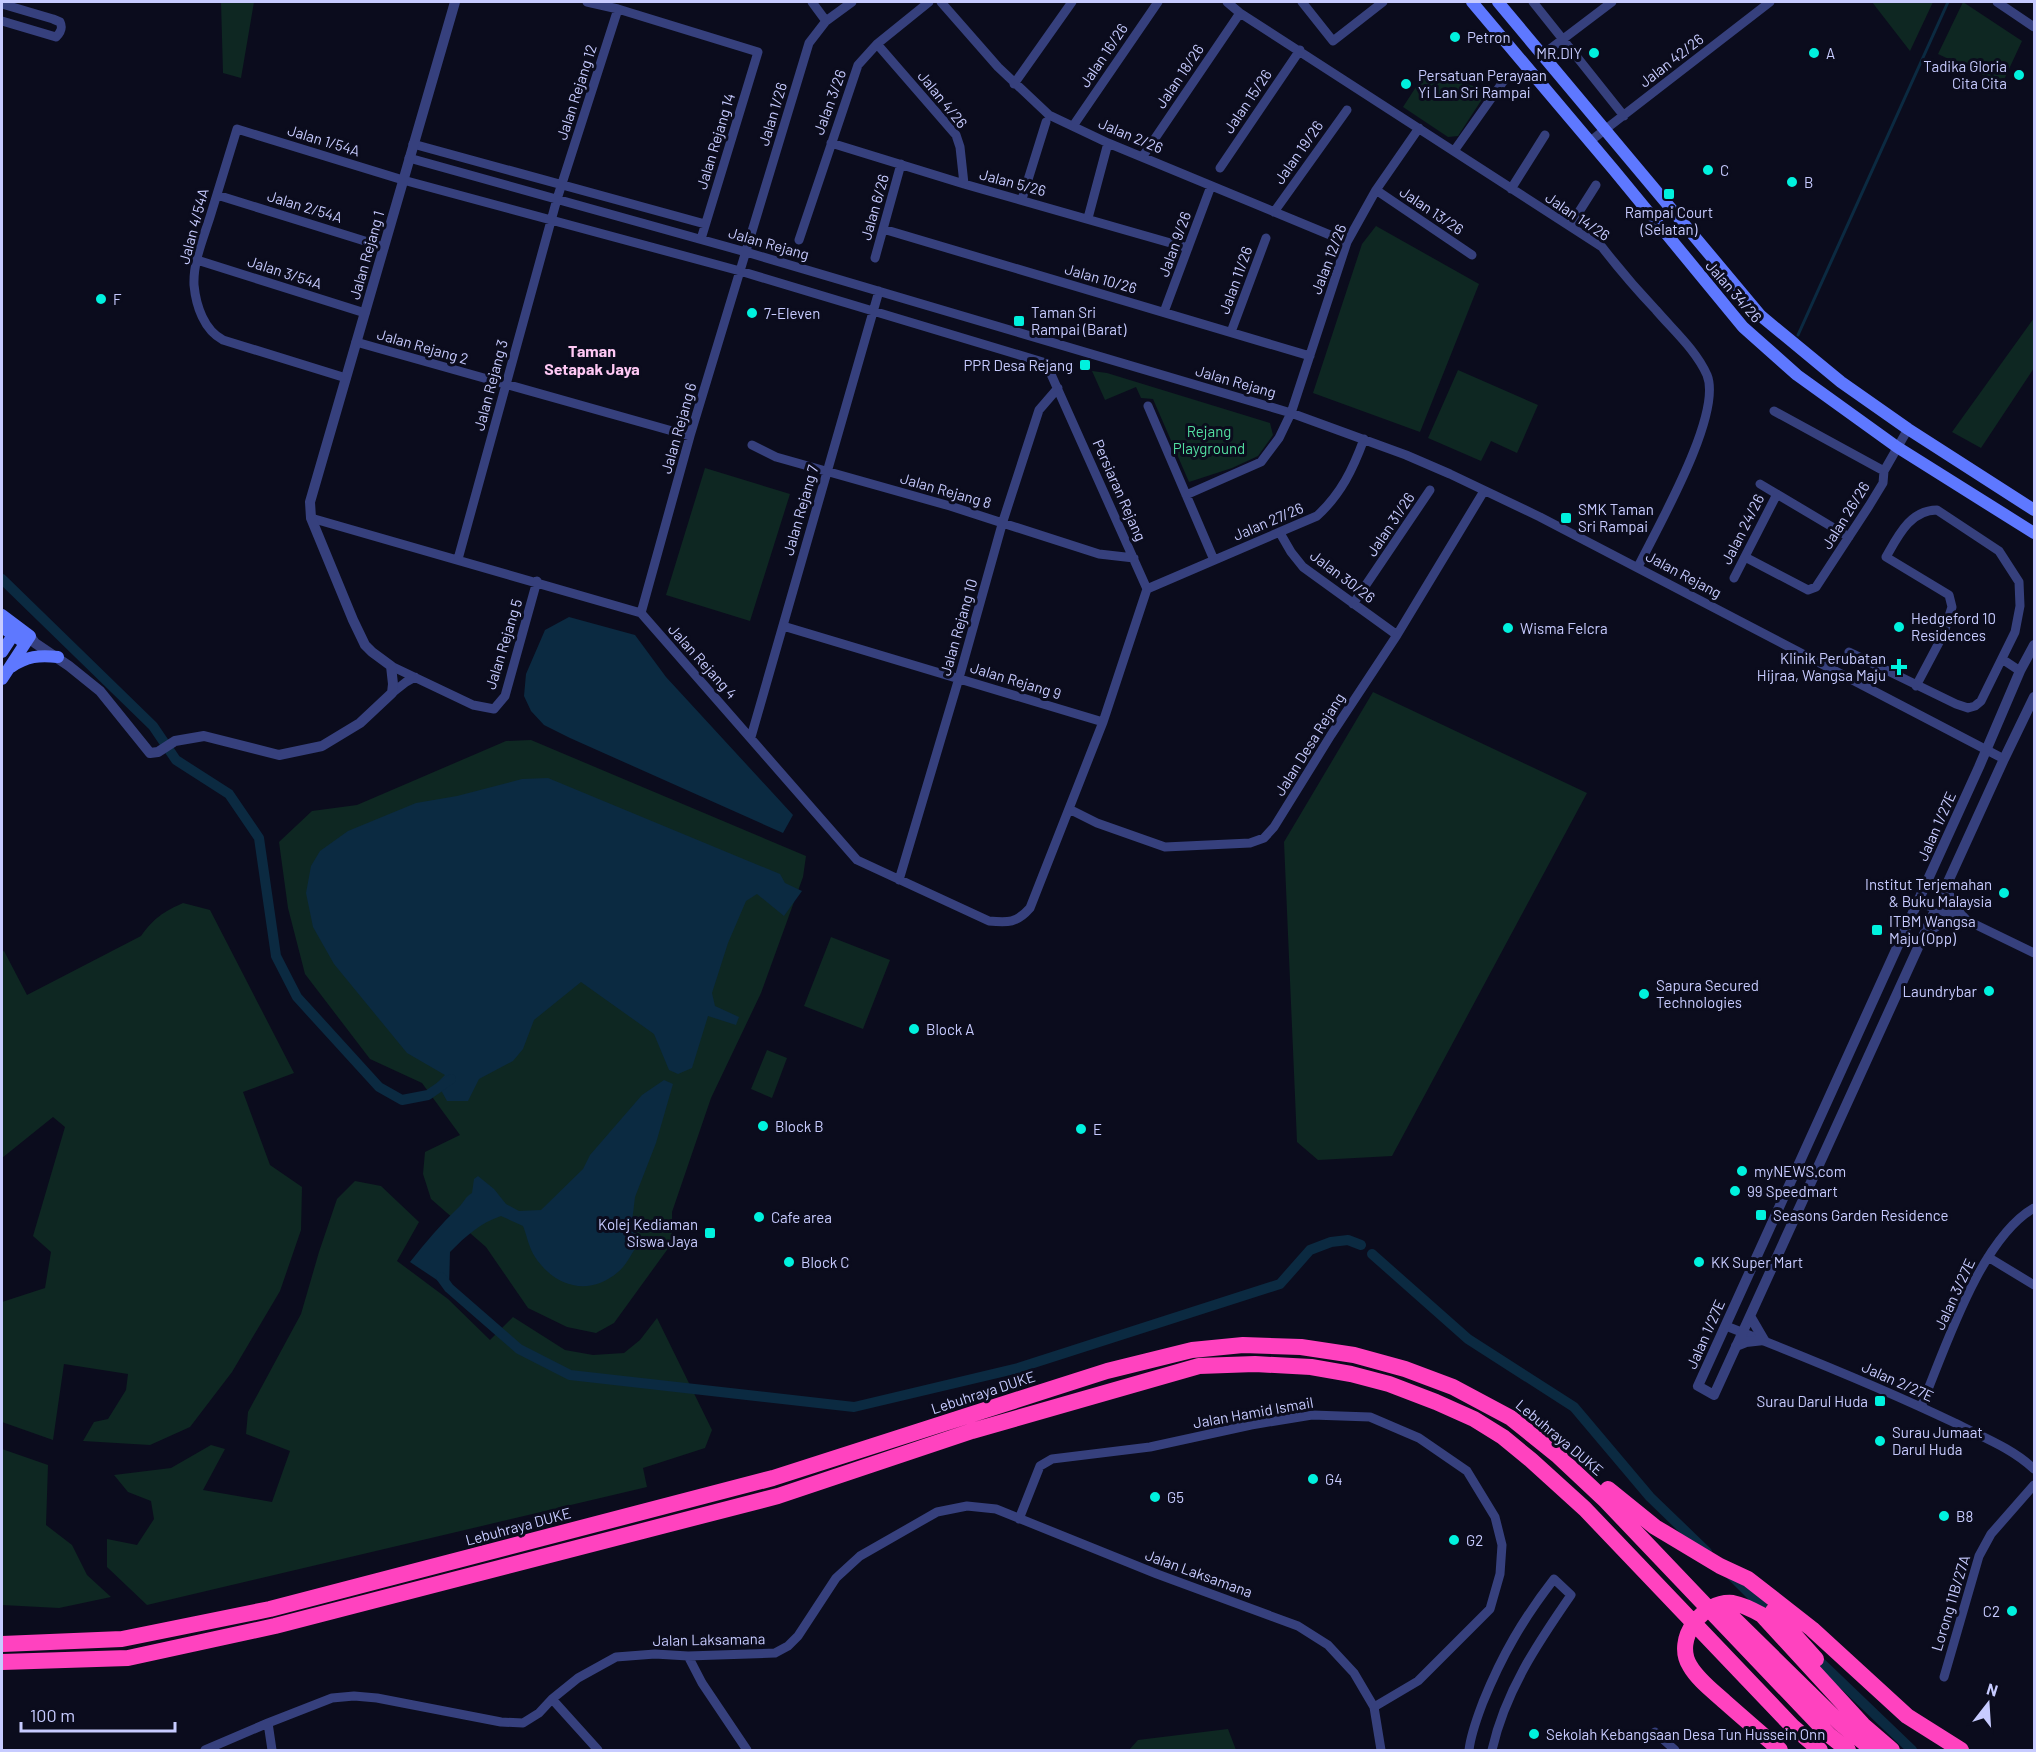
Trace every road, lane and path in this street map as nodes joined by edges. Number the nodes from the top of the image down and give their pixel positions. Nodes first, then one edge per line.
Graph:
1 (455, 2) edge
2 (587, 2) edge
3 (812, 2) edge
4 (852, 2) edge
5 (929, 2) edge
6 (941, 2) edge
7 (1072, 2) edge
8 (1158, 2) edge
9 (1227, 2) edge
10 (1302, 2) edge
11 (1383, 2) edge
12 (1472, 2) edge
13 (1497, 2) edge
14 (1533, 2) edge
15 (1612, 2) edge
16 (1770, 2) edge
17 (1997, 2) edge
18 (2, 4) edge
19 (1758, 5) edge
20 (618, 9) junction
21 (1240, 13) junction
22 (2, 21) edge
23 (826, 21) junction
24 (2034, 27) edge
25 (1563, 39) junction
26 (878, 44) junction
27 (1300, 50) junction
28 (1542, 55) junction
29 (1505, 80) dead end
30 (1014, 84) junction
31 (1347, 110) dead end
32 (1624, 116) junction
33 (1046, 122) dead end
34 (1073, 126) junction
35 (1419, 128) junction
36 (237, 129) joint
37 (1605, 130) junction
38 (1545, 135) dead end
39 (1589, 142) junction
40 (831, 143) junction
41 (1108, 143) junction
42 (413, 144) junction
43 (1454, 151) junction
44 (1143, 156) junction
45 (409, 158) junction
46 (901, 164) junction
47 (1220, 168) dead end
48 (403, 180) junction
49 (562, 184) junction
50 (964, 184) junction
51 (1596, 185) dead end
52 (1211, 186) junction
53 (1511, 189) junction
54 (1376, 190) junction
55 (217, 195) junction
56 (557, 199) junction
57 (1022, 199) junction
58 (1274, 212) junction
59 (1088, 218) junction
60 (551, 220) junction
61 (705, 224) junction
62 (1570, 226) junction
63 (883, 229) junction
64 (1266, 238) dead end
65 (701, 239) junction
66 (799, 240) dead end
67 (1347, 242) junction
68 (384, 247) junction
69 (1188, 248) junction
70 (746, 252) junction
71 (1472, 255) dead end
72 (875, 258) dead end
73 (197, 260) junction
74 (740, 271) junction
75 (879, 291) junction
76 (873, 312) junction
77 (1164, 312) junction
78 (365, 313) junction
79 (1232, 332) junction
80 (356, 342) junction
81 (1310, 356) junction
82 (346, 378) junction
83 (506, 385) junction
84 (1058, 388) junction
85 (1148, 406) dead end
86 (1774, 411) dead end
87 (1291, 413) junction
88 (1908, 429) junction
89 (690, 436) junction
90 (1364, 439) junction
91 (752, 445) dead end
92 (1897, 447) junction
93 (1884, 471) junction
94 (827, 472) junction
95 (1760, 483) dead end
96 (1430, 490) dead end
97 (1484, 491) junction
98 (1777, 494) junction
99 (1186, 495) junction
100 (2034, 510) edge
101 (311, 518) junction
102 (1003, 521) junction
103 (1280, 533) junction
104 (2034, 533) edge
105 (1849, 537) junction
106 (1745, 557) junction
107 (1134, 558) junction
108 (458, 559) junction
109 (1214, 560) junction
110 (1638, 567) junction
111 (1734, 578) dead end
112 (537, 581) junction
113 (1147, 589) junction
114 (1353, 604) junction
115 (640, 612) junction
116 (2, 615) edge
117 (783, 626) junction
118 (2, 627) edge
119 (15, 632) junction
120 (1397, 635) junction
121 (30, 641) junction
122 (2034, 645) edge
123 (2, 652) edge
124 (1849, 652) dead end
125 (58, 657) junction
126 (2002, 660) junction
127 (391, 666) junction
128 (9, 668) junction
129 (2020, 671) junction
130 (415, 677) junction
131 (959, 678) junction
132 (2, 679) edge
133 (1916, 686) junction
134 (392, 693) junction
135 (2034, 697) edge
136 (1103, 722) junction
137 (751, 737) junction
138 (1986, 750) junction
139 (2004, 759) junction
140 (1069, 809) junction
141 (904, 862) junction
142 (882, 872) junction
143 (903, 882) junction
144 (1948, 882) junction
145 (1918, 902) junction
146 (1936, 908) junction
147 (1964, 920) junction
148 (1923, 937) junction
149 (2034, 953) edge
150 (2034, 1208) edge
151 (1988, 1257) junction
152 (2034, 1285) edge
153 (1750, 1316) junction
154 (1726, 1326) junction
155 (1742, 1332) junction
156 (1764, 1340) junction
157 (1736, 1346) junction
158 (1921, 1407) junction
159 (1511, 1418) junction
160 (2034, 1469) edge
161 (2034, 1485) edge
162 (1019, 1519) junction
163 (1720, 1566) junction
164 (1670, 1569) junction
165 (2, 1644) edge
166 (688, 1656) junction
167 (2, 1662) edge
168 (1944, 1677) dead end
169 (552, 1699) junction
170 (1729, 1705) junction
171 (1374, 1707) junction
172 (268, 1723) junction
173 (1792, 1726) junction
174 (1655, 1732) dead end
175 (205, 1750) edge
176 (272, 1750) edge
177 (598, 1750) edge
178 (747, 1750) edge
179 (1381, 1750) edge
180 (1468, 1750) edge
181 (1492, 1750) edge
182 (1675, 1750) edge
183 (1768, 1750) edge
184 (1780, 1750) edge
185 (1815, 1750) edge
186 (1820, 1750) edge
187 (1848, 1750) edge
188 (1873, 1750) edge
189 (1892, 1750) edge
190 (1905, 1750) edge
191 (1960, 1750) edge

1 - 42 street, Jalan Rejang 1
2 - 20 street
3 - 23 street
4 - 23 street, Jalan 1/26
5 - 26 street, Jalan 3/26
6 - 30 street, Jalan 2/26
7 - 30 street
8 - 34 street, Jalan 16/26
9 - 21 street, Jalan 14/26
10 - 11 street
12 - 39 main road, Jalan 34/26
13 - 28 main road, Jalan 34/26
14 - 25 street
15 - 25 street
16 - 19 street, Jalan 42/26
17 - 24 street
18 - 22 street
19 - 32 street, Jalan 42/26
20 - 49 street, Jalan Rejang 12
20 - 61 street, Jalan Rejang 14
21 - 27 street, Jalan 14/26
21 - 44 street, Jalan 18/26
23 - 70 street, Jalan 1/26
25 - 28 street
25 - 32 street
26 - 40 street, Jalan 3/26
26 - 50 street, Jalan 4/26
27 - 35 street, Jalan 14/26
27 - 47 street, Jalan 15/26
28 - 37 main road, Jalan 34/26
29 - 43 street
30 - 34 street, Jalan 2/26
31 - 58 street, Jalan 19/26
32 - 37 street, Jalan 42/26
33 - 57 street
34 - 41 street, Jalan 2/26
35 - 43 street, Jalan 14/26
35 - 54 street, Jalan 12/26
36 - 48 street, Jalan 1/54A
36 - 55 street, Jalan 4/54A
37 - 39 street, Jalan 42/26
37 - 88 main road, Jalan 34/26
38 - 53 street
39 - 92 main road, Jalan 34/26
40 - 46 street, Jalan 5/26
40 - 66 street, Jalan 3/26
41 - 44 street, Jalan 2/26
41 - 59 street
42 - 45 street, Jalan Rejang 1
42 - 49 street
43 - 53 street, Jalan 14/26
44 - 52 street, Jalan 2/26
45 - 48 street, Jalan Rejang 1
45 - 56 street, Jalan Rejang
46 - 50 street, Jalan 5/26
46 - 63 street, Jalan 6/26
48 - 60 street, Jalan 1/54A
48 - 68 street, Jalan Rejang 1
49 - 56 street, Jalan Rejang 12
49 - 61 street
50 - 57 street, Jalan 5/26
51 - 62 street
52 - 58 street, Jalan 2/26
52 - 69 street, Jalan 9/26
53 - 62 street, Jalan 14/26
54 - 67 street, Jalan 12/26
54 - 71 street, Jalan 13/26
55 - 68 street, Jalan 2/54A
55 - 73 street, Jalan 4/54A
56 - 60 street, Jalan Rejang 3
56 - 65 street, Jalan Rejang
57 - 59 street, Jalan 5/26
58 - 67 street, Jalan 2/26
59 - 69 street, Jalan 5/26
60 - 74 street, Persiaran Rejang
60 - 83 street, Jalan Rejang 3
61 - 65 street, Jalan Rejang 14
62 - 110 street, Jalan 14/26
63 - 72 street, Jalan 6/26
63 - 77 street, Jalan 10/26
64 - 79 street, Jalan 11/26
65 - 70 street, Jalan Rejang
67 - 81 street, Jalan 12/26
68 - 78 street, Jalan Rejang 1
69 - 77 street, Jalan 9/26
70 - 74 street, Jalan Rejang 6
70 - 75 street, Jalan Rejang
73 - 78 street, Jalan 3/54A
73 - 82 street, Jalan 4/54A
74 - 76 street, Persiaran Rejang
74 - 89 street, Jalan Rejang 6
75 - 76 street, Jalan Rejang 7
75 - 87 street, Jalan Rejang
76 - 84 street, Persiaran Rejang
76 - 94 street, Jalan Rejang 7
77 - 79 street, Jalan 10/26
78 - 80 street, Jalan Rejang 1
79 - 81 street, Jalan 10/26
80 - 82 street, Jalan Rejang 1
80 - 83 street, Jalan Rejang 2
81 - 87 street, Jalan 12/26
82 - 101 street, Jalan Rejang 1
83 - 89 street, Jalan Rejang 2
83 - 108 street, Jalan Rejang 3
84 - 102 street, Jalan Rejang 10
84 - 107 street, Persiaran Rejang
85 - 99 street
86 - 93 street
87 - 90 street, Jalan Rejang
87 - 99 street, Jalan 12/26
88 - 92 street, Jalan 26/26
88 - 100 main road, Jalan 34/26
89 - 115 street, Jalan Rejang 6
90 - 97 street, Jalan Rejang
90 - 103 street, Jalan 27/26
91 - 94 street, Jalan Rejang 8
92 - 93 street, Jalan 26/26
92 - 104 main road, Jalan 34/26
93 - 105 street, Jalan 26/26
94 - 102 street, Jalan Rejang 8
94 - 117 street, Jalan Rejang 7
95 - 98 street
96 - 114 street, Jalan 31/26
97 - 110 street, Jalan Rejang
97 - 120 street, Jalan Desa Rejang
98 - 105 street
98 - 106 street, Jalan 24/26
99 - 109 street
101 - 108 street
101 - 127 street
102 - 107 street, Jalan Rejang 8
102 - 131 street, Jalan Rejang 10
103 - 109 street, Jalan 27/26
103 - 114 street, Jalan 30/26
105 - 106 street, Jalan 26/26
106 - 111 street, Jalan 24/26
107 - 113 street, Persiaran Rejang
108 - 112 street
109 - 113 street, Jalan 27/26
110 - 138 street, Jalan Rejang
112 - 115 street
112 - 130 street, Jalan Rejang 5
113 - 136 street
114 - 120 street, Jalan 30/26
115 - 137 street, Jalan Rejang 4
116 - 119 main road
117 - 131 street, Jalan Rejang 9
117 - 137 street, Jalan Rejang 7
118 - 119 main road
119 - 121 main road
119 - 123 main road
120 - 140 street, Jalan Desa Rejang
121 - 125 street
121 - 128 main road
122 - 129 street, Jalan 1/27E
124 - 133 street
125 - 128 main road
125 - 134 street
126 - 129 street
126 - 133 street
126 - 133 street
127 - 130 street, Jalan Rejang 5
127 - 134 street
128 - 132 main road
129 - 138 street, Jalan 1/27E
130 - 134 street
131 - 136 street, Jalan Rejang 9
131 - 141 street, Jalan Rejang 10
135 - 139 street, Jalan 1/27E
136 - 140 street
137 - 142 street, Jalan Rejang 4
138 - 139 street, Jalan Rejang
138 - 145 street, Jalan 1/27E
139 - 144 street, Jalan 1/27E
140 - 143 street, Jalan Rejang 4
141 - 142 street
141 - 143 street
142 - 143 street, Jalan Rejang 4
144 - 146 street, Jalan 1/27E
144 - 147 street
145 - 146 street
145 - 154 street, Jalan 1/27E
146 - 147 street
146 - 148 street, Jalan 1/27E
147 - 148 street
147 - 149 street
148 - 153 street, Jalan 1/27E
150 - 151 street, Jalan 3/27E
151 - 152 street
151 - 158 street, Jalan 3/27E
153 - 155 street, Jalan 1/27E
153 - 156 street
154 - 155 street, Jalan 2/27E
154 - 157 street, Jalan 1/27E
155 - 156 street, Jalan 2/27E
155 - 157 street, Jalan 1/27E
156 - 157 street
156 - 158 street, Jalan 2/27E
158 - 160 street, Jalan 2/27E
159 - 163 highway
159 - 164 highway, Lebuhraya DUKE
159 - 165 highway, Lebuhraya DUKE
161 - 168 street, Lorong 11B/27A
162 - 166 street, Jalan Laksamana
162 - 171 street, Jalan Laksamana
162 - 171 street, Jalan Hamid Ismail
163 - 190 highway
163 - 191 highway
164 - 187 highway, Lebuhraya DUKE
164 - 188 highway
166 - 169 street, Jalan Laksamana
166 - 178 street
167 - 173 highway
169 - 172 street, Jalan Laksamana
169 - 177 street
170 - 183 highway
170 - 184 highway
170 - 189 highway
171 - 179 street, Jalan Laksamana
172 - 175 street, Jalan Laksamana
172 - 176 street
173 - 185 highway
173 - 186 highway
174 - 182 street
180 - 181 street

